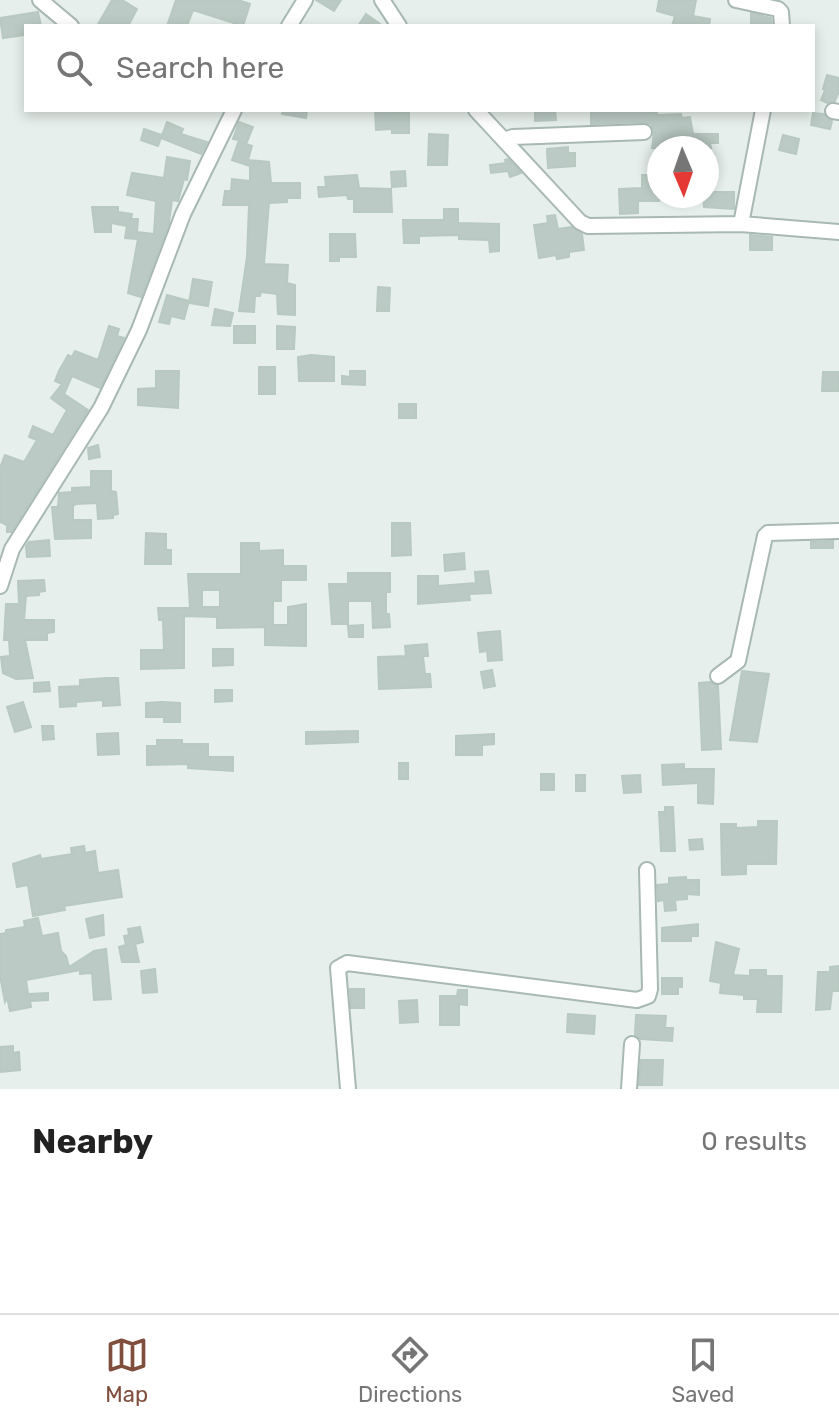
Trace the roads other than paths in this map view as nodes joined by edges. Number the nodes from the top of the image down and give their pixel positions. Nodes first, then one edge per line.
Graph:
1 (40, 0) edge
2 (305, 0) edge
3 (382, 0) edge
4 (736, 0) edge
5 (69, 24) edge
6 (290, 24) edge
7 (398, 24) edge
8 (782, 24) edge
9 (233, 112) edge
10 (478, 112) edge
11 (763, 112) edge
12 (644, 132) dead end
13 (504, 140) junction
14 (741, 224) junction
15 (839, 232) edge
16 (839, 531) edge
17 (0, 586) edge
18 (718, 676) dead end
19 (647, 870) dead end
20 (632, 1044) dead end
21 (348, 1089) edge
22 (629, 1089) edge

1 - 5 street
2 - 6 street
3 - 7 street
4 - 8 street
9 - 17 street
10 - 13 street
11 - 14 street
12 - 13 street
13 - 14 street
14 - 15 street
16 - 18 street
19 - 21 street
20 - 22 street

